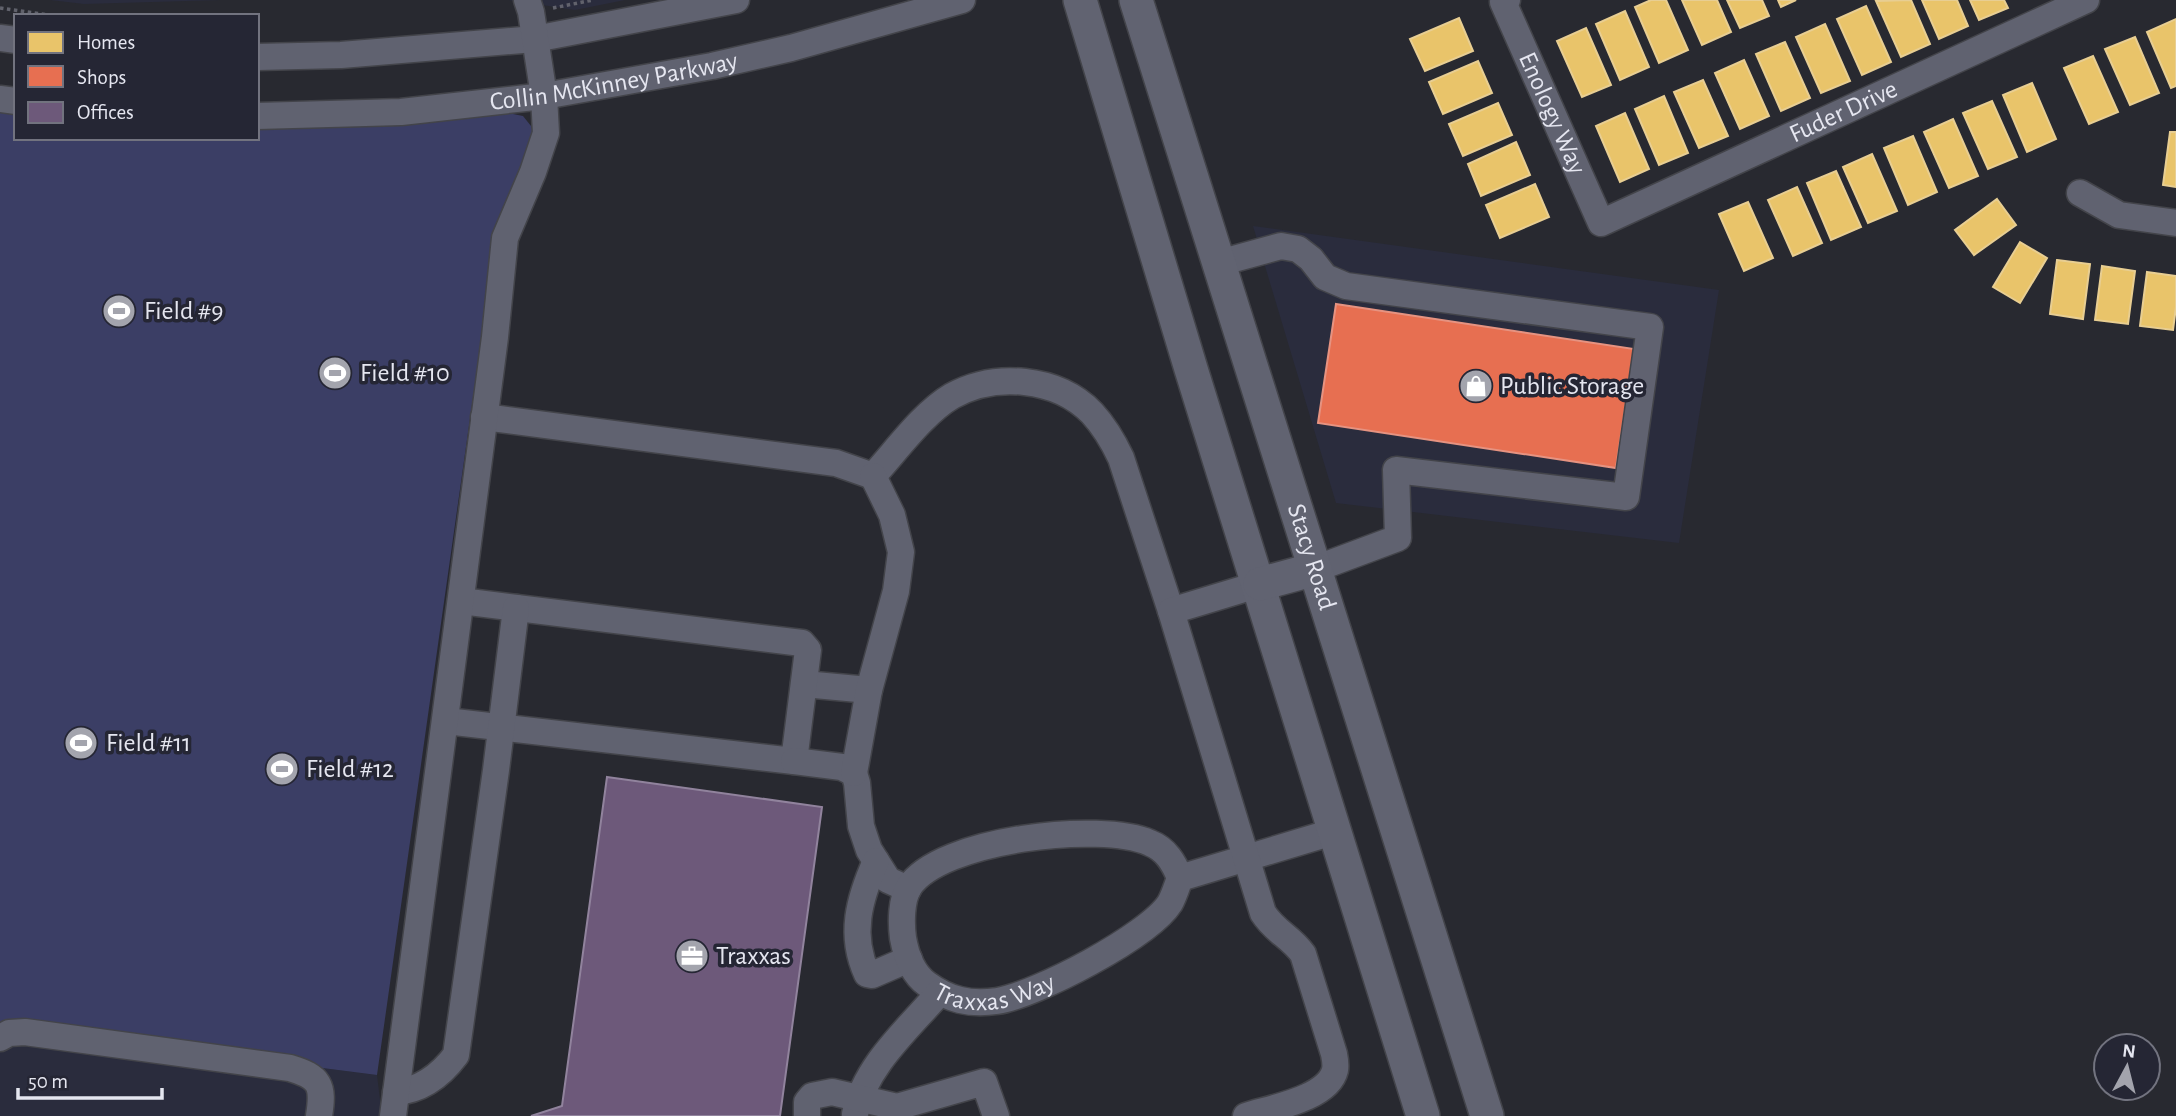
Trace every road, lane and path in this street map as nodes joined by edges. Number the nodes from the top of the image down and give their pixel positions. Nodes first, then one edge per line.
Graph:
1 (527, 0) edge
2 (593, 0) edge
3 (736, 0) edge
4 (962, 0) edge
5 (1080, 0) edge
6 (1136, 0) edge
7 (2086, 0) edge
8 (1505, 1) edge
9 (556, 7) dead end
10 (0, 8) edge
11 (41, 14) edge
12 (535, 40) junction
13 (259, 57) edge
14 (544, 96) junction
15 (259, 116) edge
16 (2080, 193) dead end
17 (1601, 223) joint
18 (2176, 223) edge
19 (1219, 263) junction
20 (484, 418) junction
21 (873, 476) junction
22 (1315, 569) junction
23 (1260, 584) junction
24 (461, 601) junction
25 (516, 608) junction
26 (1171, 611) junction
27 (804, 684) junction
28 (869, 690) junction
29 (446, 721) junction
30 (501, 728) junction
31 (794, 761) junction
32 (853, 773) junction
33 (1336, 831) junction
34 (1246, 859) junction
35 (876, 862) junction
36 (1180, 878) junction
37 (908, 889) junction
38 (909, 959) junction
39 (940, 993) junction
40 (0, 1038) edge
41 (395, 1104) edge
42 (857, 1108) edge
43 (898, 1112) edge
44 (319, 1116) edge
45 (807, 1116) edge
46 (996, 1116) edge
47 (1245, 1116) edge
48 (1423, 1116) edge
49 (1487, 1116) edge

1 - 12 street
2 - 9 path
3 - 12 street, Collin McKinney Parkway
4 - 14 street, Collin McKinney Parkway
5 - 23 main road
6 - 19 main road, Stacy Road
7 - 17 street, Fuder Drive
8 - 17 street, Enology Way
10 - 11 path
12 - 13 street, Collin McKinney Parkway
12 - 14 street
14 - 15 street, Collin McKinney Parkway
14 - 20 street
16 - 18 street
19 - 22 main road, Stacy Road
19 - 22 street
20 - 21 street
20 - 24 street
21 - 26 street
21 - 28 street
22 - 23 main road
22 - 49 main road, Stacy Road
23 - 26 street
23 - 33 main road
24 - 25 street
24 - 29 street
25 - 27 street
25 - 30 street
26 - 34 street
27 - 28 street
27 - 31 street
28 - 32 street
29 - 30 street
29 - 41 street
30 - 31 street
30 - 41 street
31 - 32 street
32 - 35 street
33 - 34 street
33 - 48 main road
34 - 36 street
34 - 47 street
35 - 37 street
35 - 38 street
36 - 37 street
36 - 39 street, Traxxas Way
37 - 38 street, Traxxas Way
38 - 39 street, Traxxas Way
39 - 42 street
40 - 44 street
42 - 43 street
42 - 45 street
43 - 46 street

